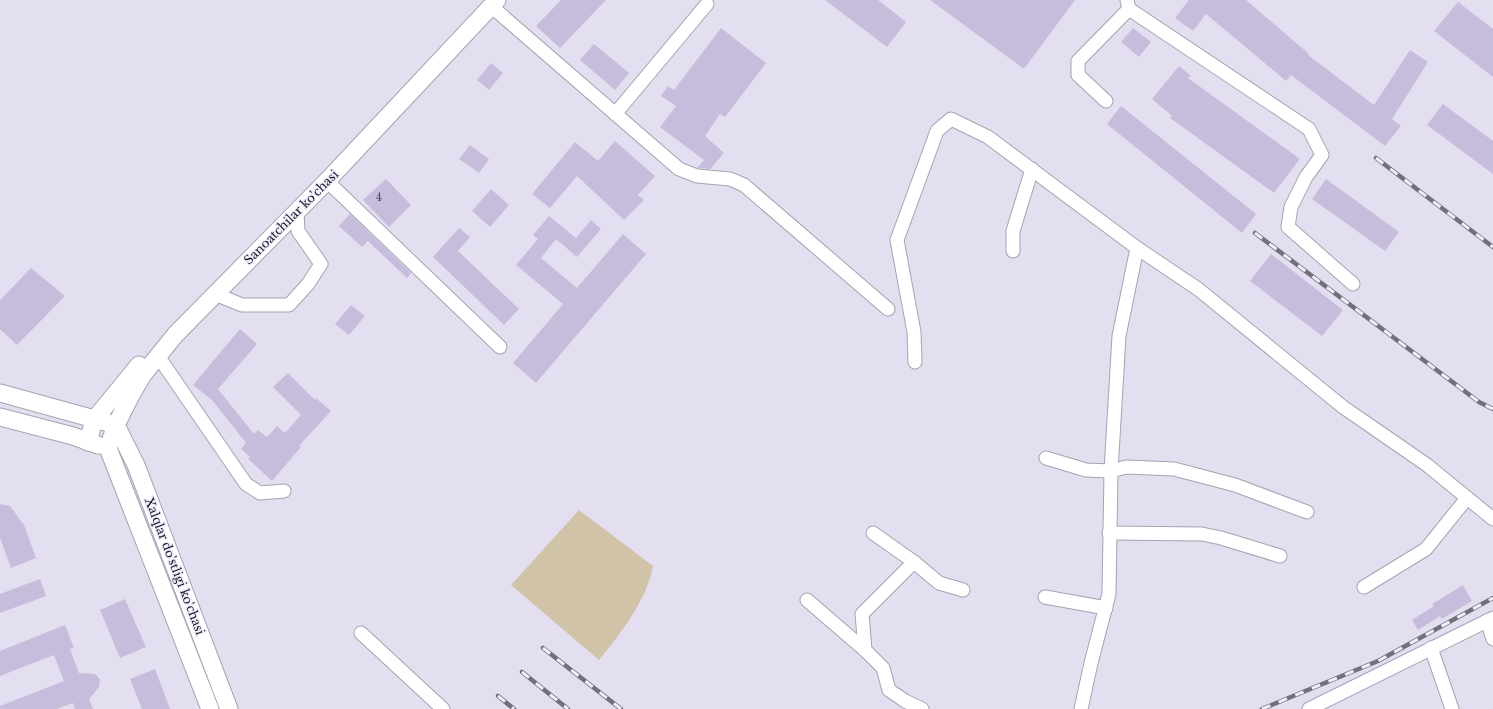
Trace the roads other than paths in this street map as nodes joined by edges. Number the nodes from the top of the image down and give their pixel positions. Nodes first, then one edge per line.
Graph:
1 (491, 2) edge
2 (707, 4) dead end
3 (1128, 5) edge
4 (1106, 101) dead end
5 (615, 114) junction
6 (1032, 169) junction
7 (327, 180) junction
8 (297, 212) junction
9 (1137, 248) junction
10 (1013, 251) dead end
11 (1353, 284) dead end
12 (215, 294) junction
13 (888, 309) dead end
14 (500, 347) dead end
15 (158, 356) junction
16 (915, 362) dead end
17 (0, 393) edge
18 (0, 417) edge
19 (94, 420) junction
20 (116, 425) junction
21 (88, 442) junction
22 (108, 448) junction
23 (1046, 458) dead end
24 (1111, 471) junction
25 (284, 491) dead end
26 (1467, 498) junction
27 (1307, 512) dead end
28 (1493, 519) edge
29 (873, 533) dead end
30 (1109, 533) junction
31 (1280, 556) dead end
32 (914, 562) junction
33 (1364, 586) dead end
34 (963, 590) dead end
35 (1045, 597) dead end
36 (807, 600) dead end
37 (1106, 608) junction
38 (1490, 620) edge
39 (361, 633) dead end
40 (1493, 639) edge
41 (1431, 648) junction
42 (865, 650) junction
43 (210, 709) edge
44 (229, 709) edge
45 (443, 709) edge
46 (922, 709) edge
47 (1081, 709) edge
48 (1309, 709) edge
49 (1452, 709) edge

1 - 5 street
1 - 7 main road, Sanoatchilar ko'chasi
1 - 19 main road, Sanoatchilar ko'chasi
2 - 5 street
3 - 4 street
3 - 11 street
5 - 13 street
6 - 9 street
6 - 10 street
6 - 16 street
7 - 8 main road, Sanoatchilar ko'chasi
7 - 14 street
8 - 12 main road, Sanoatchilar ko'chasi
8 - 12 street
9 - 24 street
9 - 26 street
12 - 15 main road, Sanoatchilar ko'chasi
15 - 20 main road, Sanoatchilar ko'chasi
15 - 25 street
17 - 19 main road
18 - 21 main road
19 - 20 main road
19 - 21 main road, Sanoatchilar ko'chasi
20 - 22 main road, Sanoatchilar ko'chasi
20 - 44 main road, Xalqlar do'stligi ko'chasi
21 - 22 main road
22 - 43 main road, Xalqlar do'stligi ko'chasi
23 - 24 street
24 - 27 street
24 - 30 street
26 - 28 street
26 - 33 street
29 - 32 street
30 - 31 street
30 - 37 street
32 - 34 street
32 - 42 street
35 - 37 street
36 - 42 street
37 - 47 street
38 - 40 street
38 - 41 street
39 - 45 street
41 - 48 street
41 - 49 street
42 - 46 street

